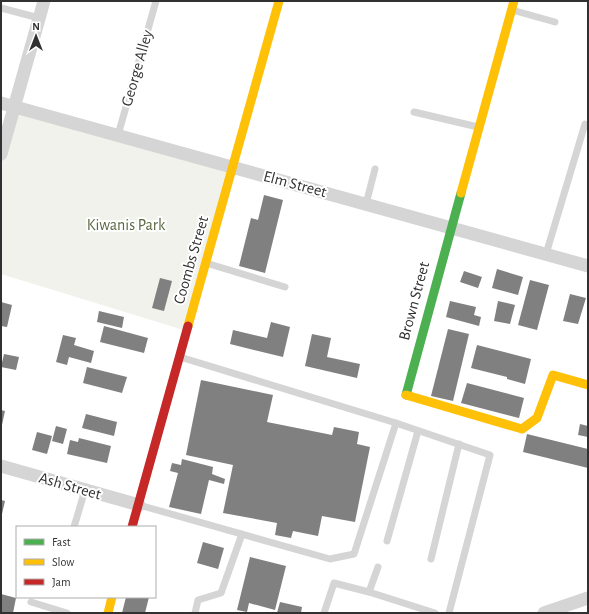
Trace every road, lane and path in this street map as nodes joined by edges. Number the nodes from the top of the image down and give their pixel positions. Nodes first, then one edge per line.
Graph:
1 (44, 1) edge
2 (156, 1) edge
3 (279, 1) edge
4 (513, 5) edge
5 (1, 8) edge
6 (39, 18) junction
7 (555, 22) dead end
8 (1, 103) edge
9 (14, 106) junction
10 (414, 112) dead end
11 (585, 124) dead end
12 (478, 127) junction
13 (118, 135) junction
14 (1, 154) edge
15 (233, 168) junction
16 (375, 169) dead end
17 (366, 204) junction
18 (450, 227) junction
19 (546, 254) junction
20 (206, 263) junction
21 (588, 266) edge
22 (285, 287) dead end
23 (180, 357) junction
24 (588, 384) edge
25 (396, 423) junction
26 (418, 431) junction
27 (459, 444) junction
28 (1, 466) edge
29 (85, 490) junction
30 (138, 505) junction
31 (74, 526) edge
32 (132, 526) edge
33 (242, 534) junction
34 (387, 541) dead end
35 (431, 559) dead end
36 (378, 567) dead end
37 (369, 592) junction
38 (112, 598) edge
39 (588, 598) edge
40 (31, 602) dead end
41 (67, 613) edge
42 (108, 613) edge
43 (195, 613) edge
44 (324, 613) edge
45 (435, 613) edge
46 (449, 613) edge
47 (544, 613) edge

1 - 6 street
2 - 13 lane, George Alley
3 - 15 street, Coombs Street
4 - 7 lane
4 - 12 street, Brown Street
5 - 6 lane
6 - 9 street
8 - 9 street, Elm Street
9 - 13 street, Elm Street
9 - 14 street
10 - 12 lane
11 - 19 lane
12 - 18 street, Brown Street
13 - 15 street, Elm Street
15 - 17 street, Elm Street
15 - 20 street, Coombs Street
16 - 17 lane
17 - 18 street, Elm Street
18 - 19 street, Elm Street
18 - 24 street, Brown Street
19 - 21 street, Elm Street
20 - 22 lane
20 - 23 street, Coombs Street
23 - 25 lane
23 - 30 street, Coombs Street
25 - 26 lane
25 - 33 lane
26 - 27 lane
26 - 34 lane
27 - 35 lane
27 - 46 lane
28 - 29 street, Ash Street
29 - 30 street, Ash Street
29 - 31 lane
30 - 32 street, Coombs Street
30 - 33 lane
33 - 43 lane
36 - 37 lane
37 - 44 lane
37 - 45 lane
38 - 42 street
39 - 47 street
40 - 41 lane

